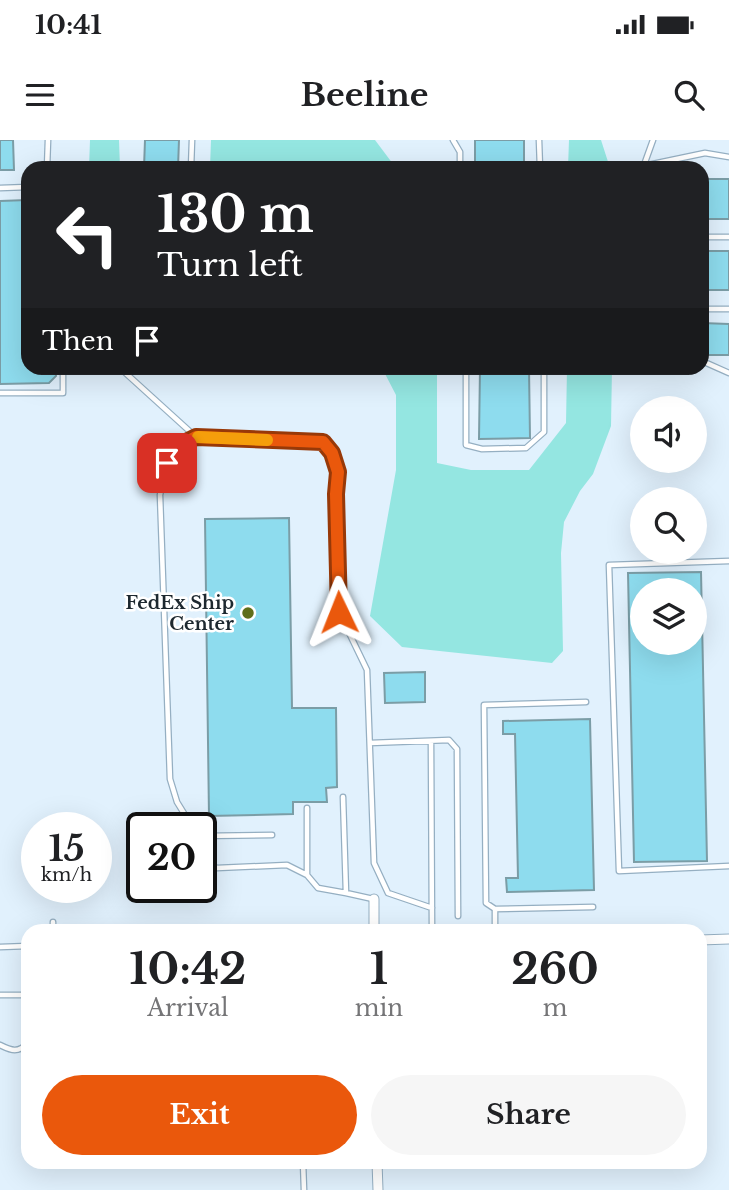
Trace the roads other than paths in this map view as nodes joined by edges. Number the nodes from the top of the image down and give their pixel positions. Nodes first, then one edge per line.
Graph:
1 (48, 140) edge
2 (192, 140) edge
3 (453, 140) edge
4 (539, 140) edge
5 (653, 140) edge
6 (729, 157) edge
7 (47, 161) edge
8 (191, 161) edge
9 (460, 161) edge
10 (540, 161) edge
11 (645, 161) edge
12 (664, 161) edge
13 (21, 187) edge
14 (0, 188) edge
15 (709, 237) edge
16 (729, 237) edge
17 (709, 309) edge
18 (729, 309) edge
19 (709, 364) edge
20 (729, 373) edge
21 (63, 375) edge
22 (128, 375) edge
23 (466, 375) edge
24 (544, 375) edge
25 (0, 393) edge
26 (196, 437) junction
27 (729, 561) edge
28 (586, 702) dead end
29 (431, 741) junction
30 (370, 743) junction
31 (343, 797) dead end
32 (307, 808) dead end
33 (183, 812) edge
34 (272, 835) dead end
35 (217, 836) edge
36 (729, 866) edge
37 (217, 868) edge
38 (307, 875) junction
39 (346, 893) junction
40 (374, 899) joint
41 (593, 907) dead end
42 (432, 908) junction
43 (495, 909) junction
44 (458, 916) dead end
45 (374, 924) edge
46 (432, 924) edge
47 (495, 924) edge
48 (729, 939) edge
49 (707, 940) edge
50 (21, 946) edge
51 (0, 947) edge
52 (0, 995) edge
53 (21, 995) edge
54 (0, 1045) edge
55 (21, 1050) edge
56 (303, 1169) edge
57 (377, 1169) edge
58 (304, 1190) edge
59 (378, 1190) edge

1 - 7 lane
2 - 8 lane
3 - 9 lane
4 - 10 lane
5 - 11 lane
6 - 12 lane
13 - 14 lane
15 - 16 lane
17 - 18 lane
19 - 20 lane
21 - 25 lane
22 - 26 lane
23 - 24 lane
26 - 30 lane
26 - 33 lane
27 - 36 lane
28 - 43 lane
29 - 30 lane
29 - 42 lane
29 - 44 lane
30 - 42 lane
31 - 39 lane
32 - 38 lane
34 - 35 lane
37 - 38 lane
38 - 39 lane
39 - 40 lane
40 - 45 street
41 - 43 lane
42 - 46 lane
43 - 47 lane
48 - 49 street
50 - 51 lane
52 - 53 lane
54 - 55 lane
56 - 58 lane
57 - 59 street

